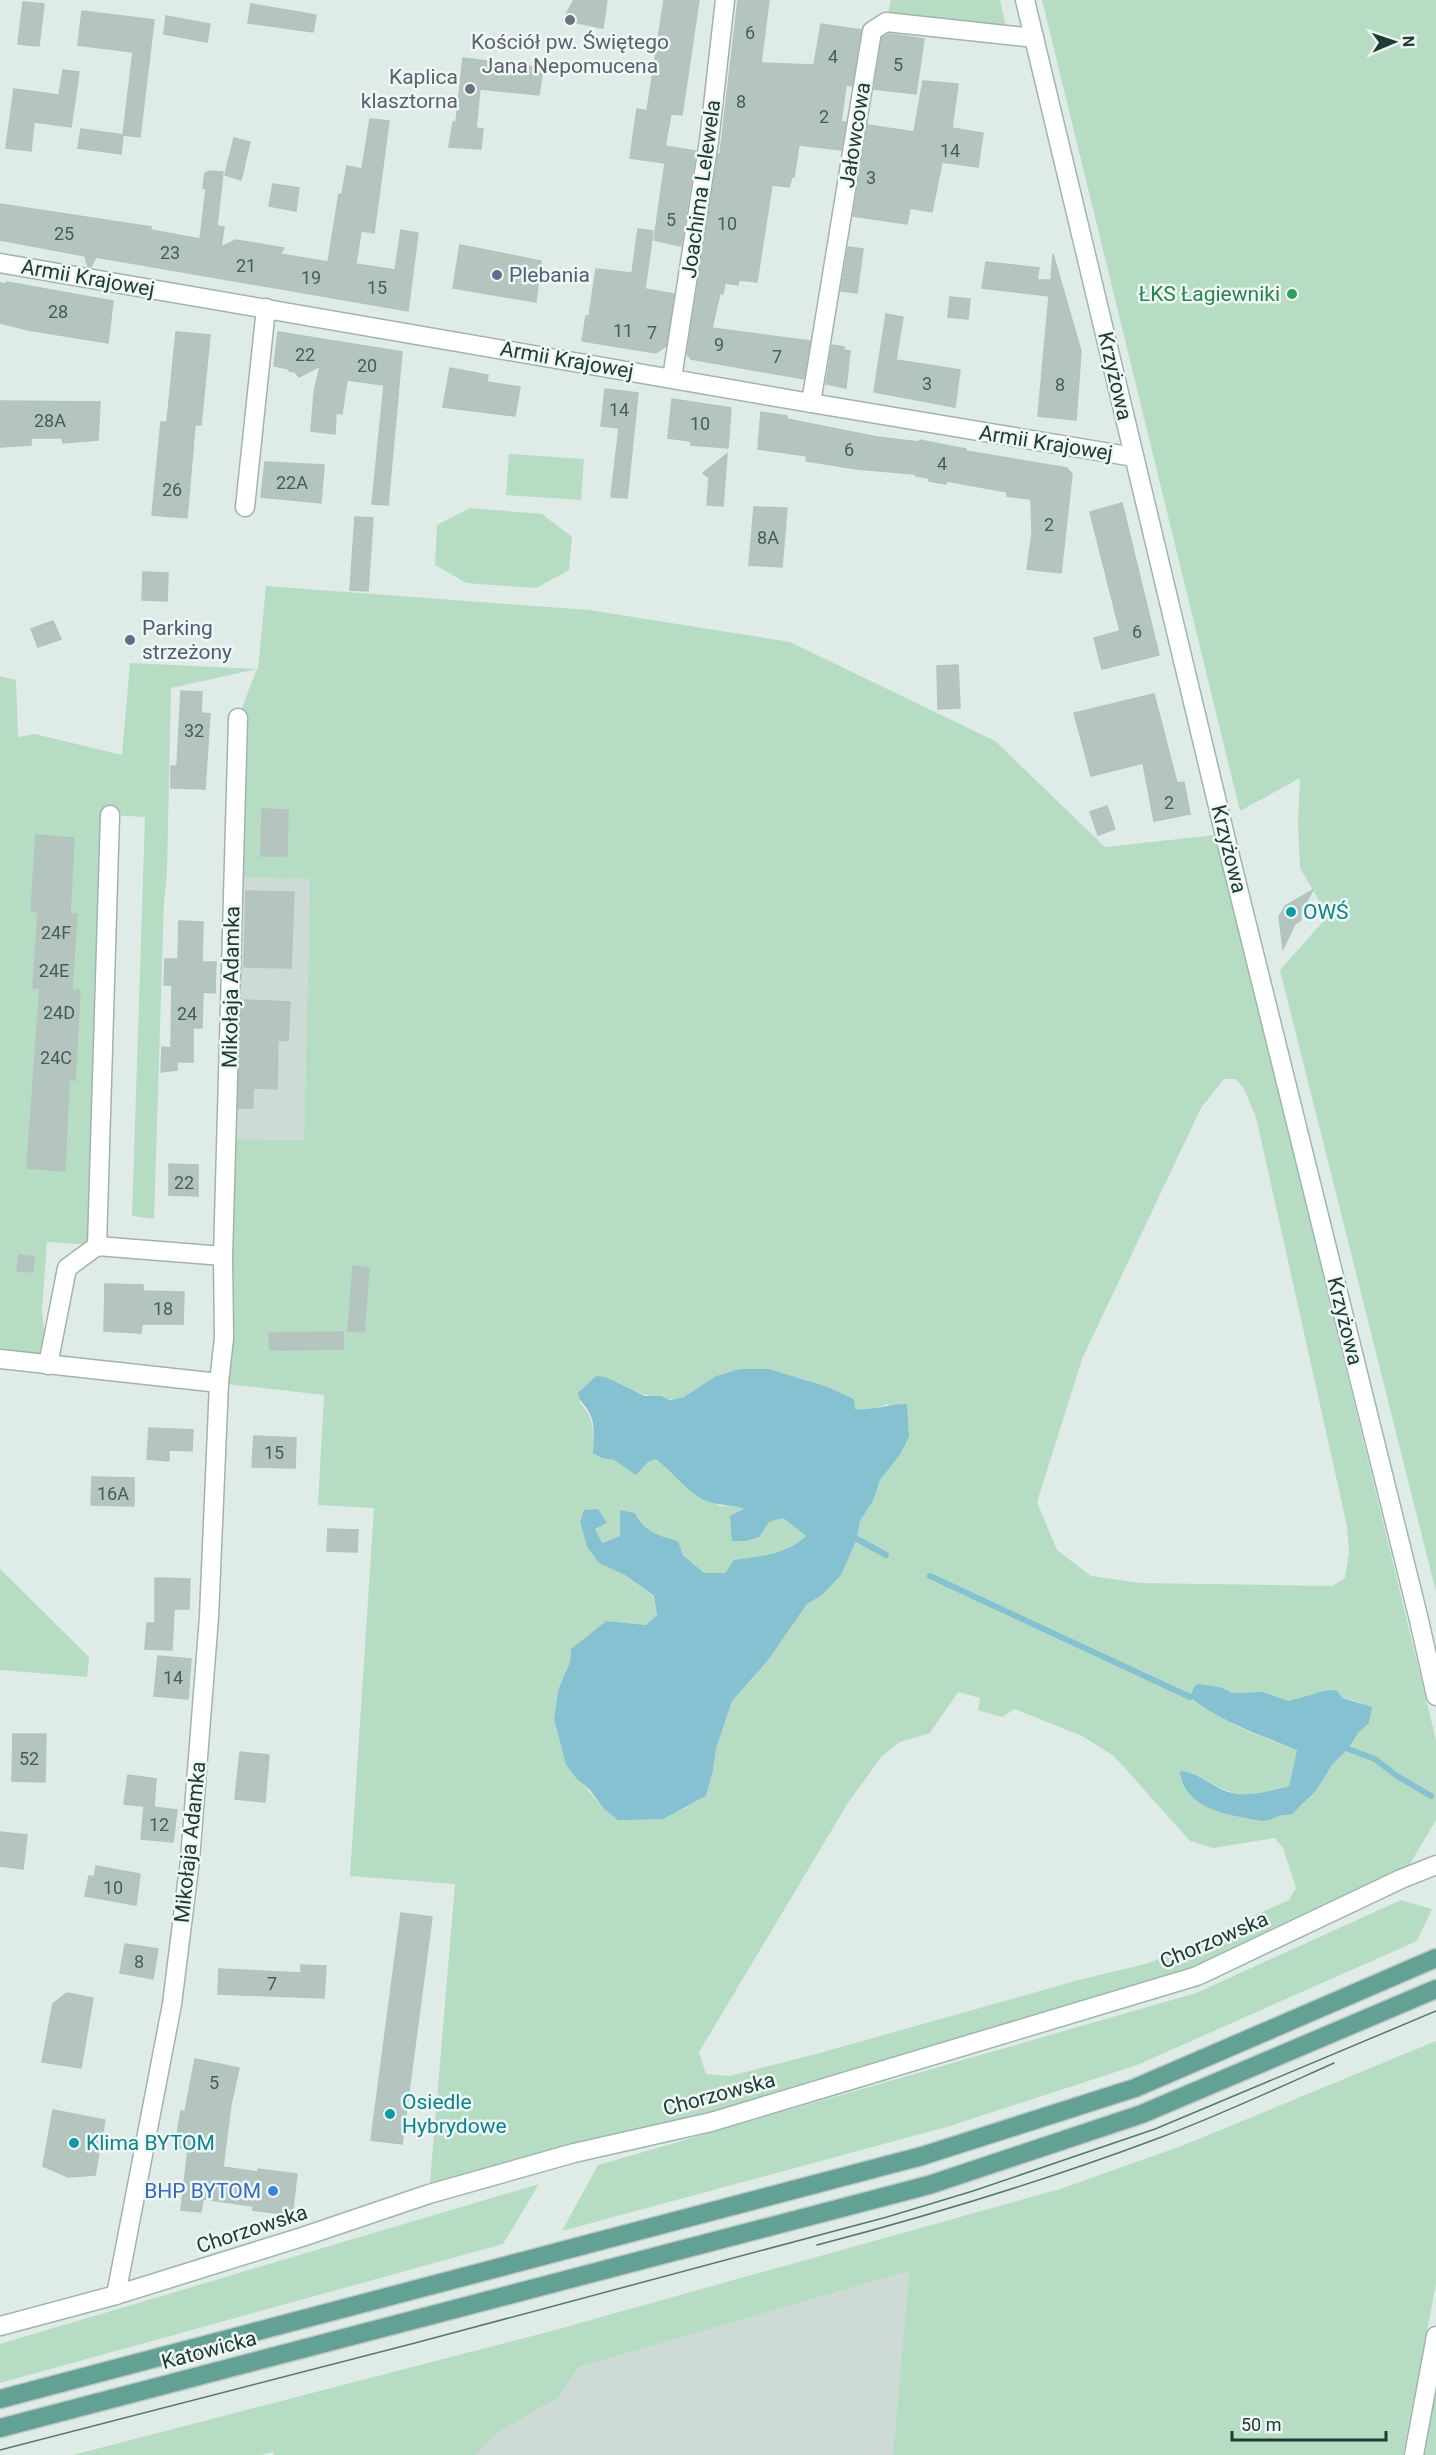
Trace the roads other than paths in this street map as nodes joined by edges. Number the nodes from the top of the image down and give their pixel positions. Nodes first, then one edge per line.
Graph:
1 (725, 0) edge
2 (1025, 0) edge
3 (1034, 38) junction
4 (0, 263) edge
5 (266, 308) junction
6 (672, 378) junction
7 (811, 404) junction
8 (1134, 457) junction
9 (245, 507) dead end
10 (238, 718) dead end
11 (110, 815) dead end
12 (97, 1246) junction
13 (223, 1256) junction
14 (0, 1359) edge
15 (48, 1365) junction
16 (219, 1383) junction
17 (1436, 1696) edge
18 (1436, 1865) edge
19 (1436, 1958) edge
20 (1436, 1989) edge
21 (116, 2295) junction
22 (0, 2326) edge
23 (1436, 2336) edge
24 (0, 2399) edge
25 (0, 2428) edge
26 (1414, 2455) edge

1 - 6 street, Joachima Lelewela
2 - 3 street, Krzyżowa
3 - 7 street, Jałowcowa
3 - 8 street, Krzyżowa
4 - 5 street, Armii Krajowej
5 - 6 street, Armii Krajowej
5 - 9 street
6 - 7 street, Armii Krajowej
7 - 8 street, Armii Krajowej
8 - 17 street, Krzyżowa
10 - 13 street, Mikołaja Adamka
11 - 12 street
12 - 13 street
12 - 15 street
13 - 16 street, Mikołaja Adamka
14 - 15 street
15 - 16 street
16 - 21 street, Mikołaja Adamka
18 - 21 street, Chorzowska
19 - 24 main road
20 - 25 main road, Katowicka
21 - 22 street, Chorzowska
23 - 26 street

